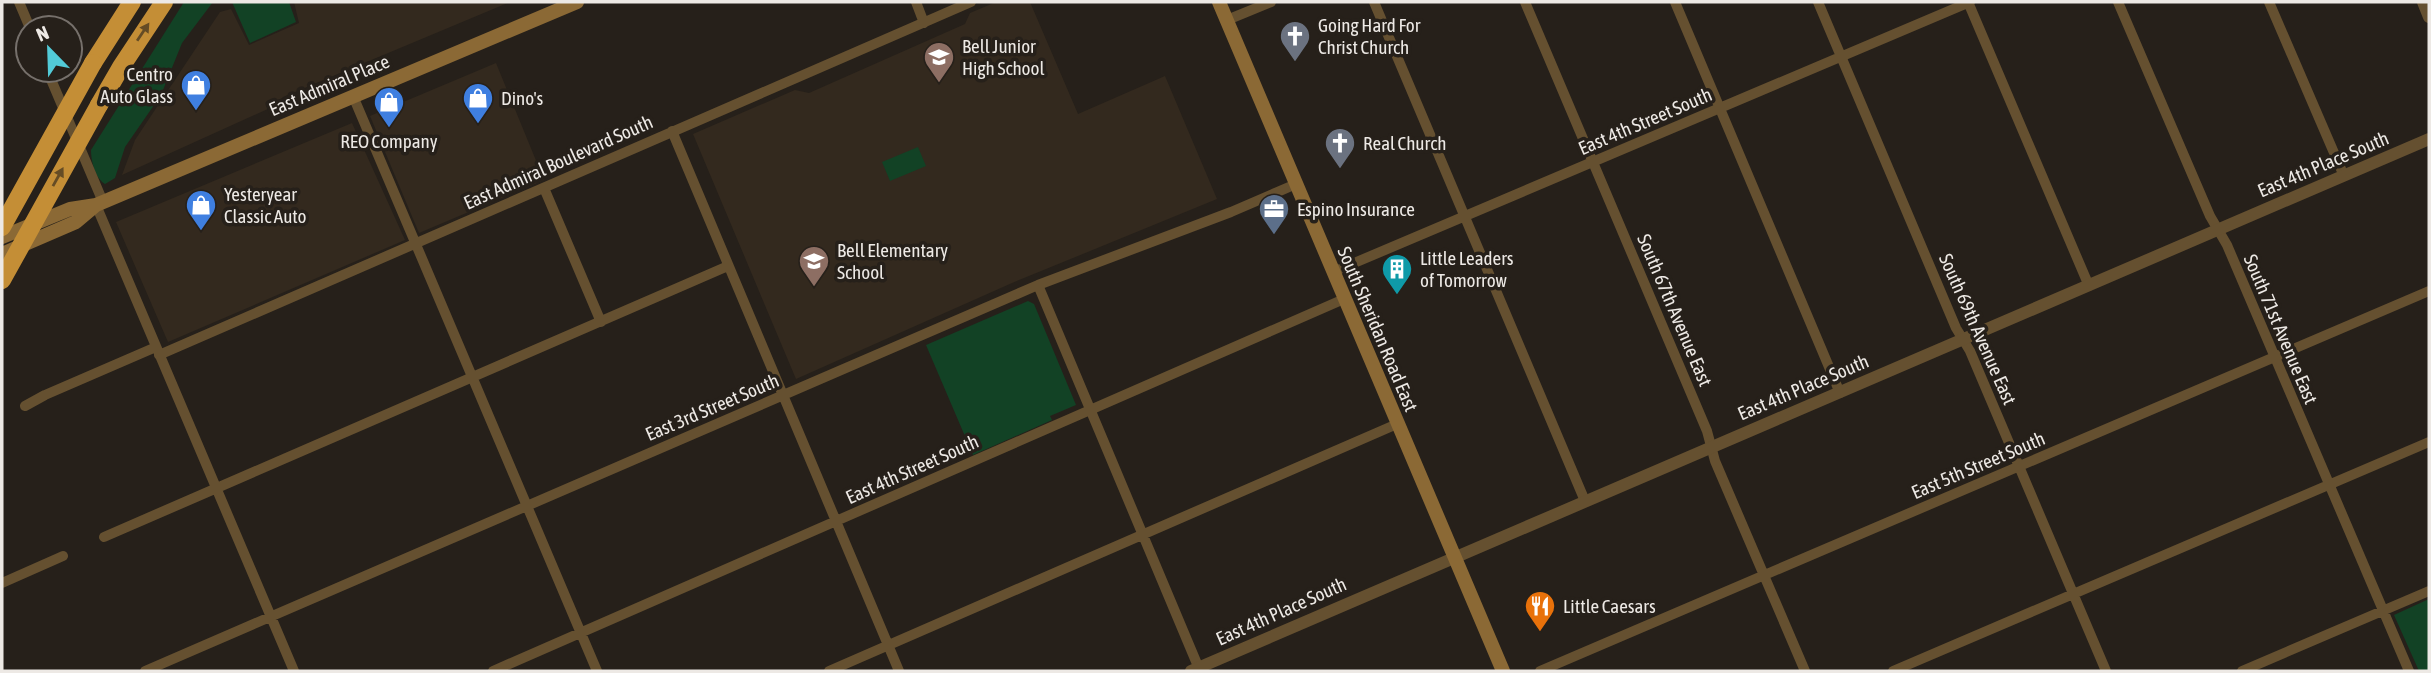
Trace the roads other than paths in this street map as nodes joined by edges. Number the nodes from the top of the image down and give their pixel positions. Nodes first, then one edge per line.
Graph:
1 (132, 2) edge
2 (164, 2) edge
3 (578, 2) edge
4 (916, 2) edge
5 (971, 2) edge
6 (1219, 2) edge
7 (1271, 2) edge
8 (1374, 2) edge
9 (1525, 2) edge
10 (1675, 2) edge
11 (1818, 2) edge
12 (1968, 2) edge
13 (2118, 2) edge
14 (2269, 2) edge
15 (2423, 2) edge
16 (2429, 17) edge
17 (1227, 20) junction
18 (924, 23) junction
19 (1840, 56) junction
20 (52, 84) edge
21 (353, 96) junction
22 (1720, 108) junction
23 (672, 131) junction
24 (2429, 139) edge
25 (1593, 162) junction
26 (2344, 176) junction
27 (1296, 184) junction
28 (544, 188) junction
29 (99, 204) junction
30 (1465, 217) junction
31 (2, 227) edge
32 (2218, 230) junction
33 (2, 237) edge
34 (416, 244) junction
35 (2, 254) edge
36 (728, 267) junction
37 (1334, 272) junction
38 (2, 280) edge
39 (1038, 285) junction
40 (2089, 286) junction
41 (2429, 291) edge
42 (1344, 299) junction
43 (601, 322) junction
44 (1963, 340) junction
45 (157, 351) junction
46 (2274, 357) junction
47 (473, 378) junction
48 (1840, 393) junction
49 (783, 396) junction
50 (25, 406) dead end
51 (1091, 410) junction
52 (1398, 424) junction
53 (2429, 442) edge
54 (1712, 447) junction
55 (2019, 467) junction
56 (2329, 485) junction
57 (216, 489) junction
58 (1586, 501) junction
59 (527, 505) junction
60 (836, 521) junction
61 (1143, 534) junction
62 (104, 537) dead end
63 (63, 556) dead end
64 (1454, 558) junction
65 (1764, 575) junction
66 (2, 583) edge
67 (2429, 592) edge
68 (2073, 594) junction
69 (2382, 611) junction
70 (271, 617) junction
71 (581, 633) junction
72 (888, 645) junction
73 (1197, 670) edge
74 (145, 671) edge
75 (294, 671) edge
76 (493, 671) edge
77 (597, 671) edge
78 (830, 671) edge
79 (899, 671) edge
80 (1503, 671) edge
81 (1540, 671) edge
82 (1805, 671) edge
83 (1893, 671) edge
84 (2106, 671) edge
85 (2242, 671) edge
86 (2409, 671) edge

1 - 31 highway, bridge
38 -> 2 highway, bridge
3 - 21 main road, East Admiral Place
4 - 18 street
5 - 18 street, East Admiral Boulevard South
6 - 17 main road, South Sheridan Road East
7 - 17 street
8 - 30 street
9 - 25 street, South 67th Avenue East
10 - 22 street
11 - 19 street, South 69th Avenue East
12 - 19 street, East 4th Street South
12 - 40 street
13 - 32 street, South 71st Avenue East
14 - 26 street
15 - 16 street
17 - 27 main road, South Sheridan Road East
18 - 23 street, East Admiral Boulevard South
19 - 22 street, East 4th Street South
19 - 44 street, South 69th Avenue East
20 - 29 street
21 - 29 main road, East Admiral Place
21 - 34 street
22 - 25 street, East 4th Street South
22 - 48 street
23 - 28 street, East Admiral Boulevard South
23 - 36 street
24 - 26 street, East 4th Place South
25 - 30 street, East 4th Street South
25 - 54 street, South 67th Avenue East
26 - 32 street, East 4th Place South
27 - 37 main road, South Sheridan Road East
27 - 39 street, East 3rd Street South
28 - 34 street, East Admiral Boulevard South
28 - 43 street
29 - 33 main road
29 - 35 main road
29 - 45 street
30 - 37 street, East 4th Street South
30 - 58 street
32 - 40 street, East 4th Place South
32 - 46 street, South 71st Avenue East
34 - 45 street, East Admiral Boulevard South
34 - 47 street
36 - 43 street
36 - 49 street
37 - 42 main road, South Sheridan Road East
39 - 49 street, East 3rd Street South
39 - 51 street
40 - 44 street, East 4th Place South
41 - 46 street, East 5th Street South
42 - 51 street, East 4th Street South
42 - 52 main road, South Sheridan Road East
43 - 47 street
44 - 48 street, East 4th Place South
44 - 55 street, South 69th Avenue East
45 - 50 street, East Admiral Boulevard South
45 - 57 street
46 - 55 street, East 5th Street South
46 - 56 street, South 71st Avenue East
47 - 57 street
47 - 59 street
48 - 54 street, East 4th Place South
49 - 59 street, East 3rd Street South
49 - 60 street
51 - 60 street, East 4th Street South
51 - 61 street
52 - 61 street
52 - 64 main road, South Sheridan Road East
53 - 56 street
54 - 58 street, East 4th Place South
54 - 65 street, South 67th Avenue East
55 - 65 street, East 5th Street South
55 - 68 street, South 69th Avenue East
56 - 68 street
56 - 69 street, South 71st Avenue East
57 - 62 street
57 - 70 street
58 - 64 street, East 4th Place South
59 - 70 street, East 3rd Street South
59 - 71 street
60 - 71 street, East 4th Street South
60 - 72 street
61 - 72 street
61 - 73 street
63 - 66 street
64 - 73 street, East 4th Place South
64 - 80 main road, South Sheridan Road East
65 - 81 street, East 5th Street South
65 - 82 street, South 67th Avenue East
67 - 69 street
68 - 83 street
68 - 84 street, South 69th Avenue East
69 - 85 street
69 - 86 street, South 71st Avenue East
70 - 74 street, East 3rd Street South
70 - 75 street
71 - 76 street, East 4th Street South
71 - 77 street
72 - 78 street
72 - 79 street

